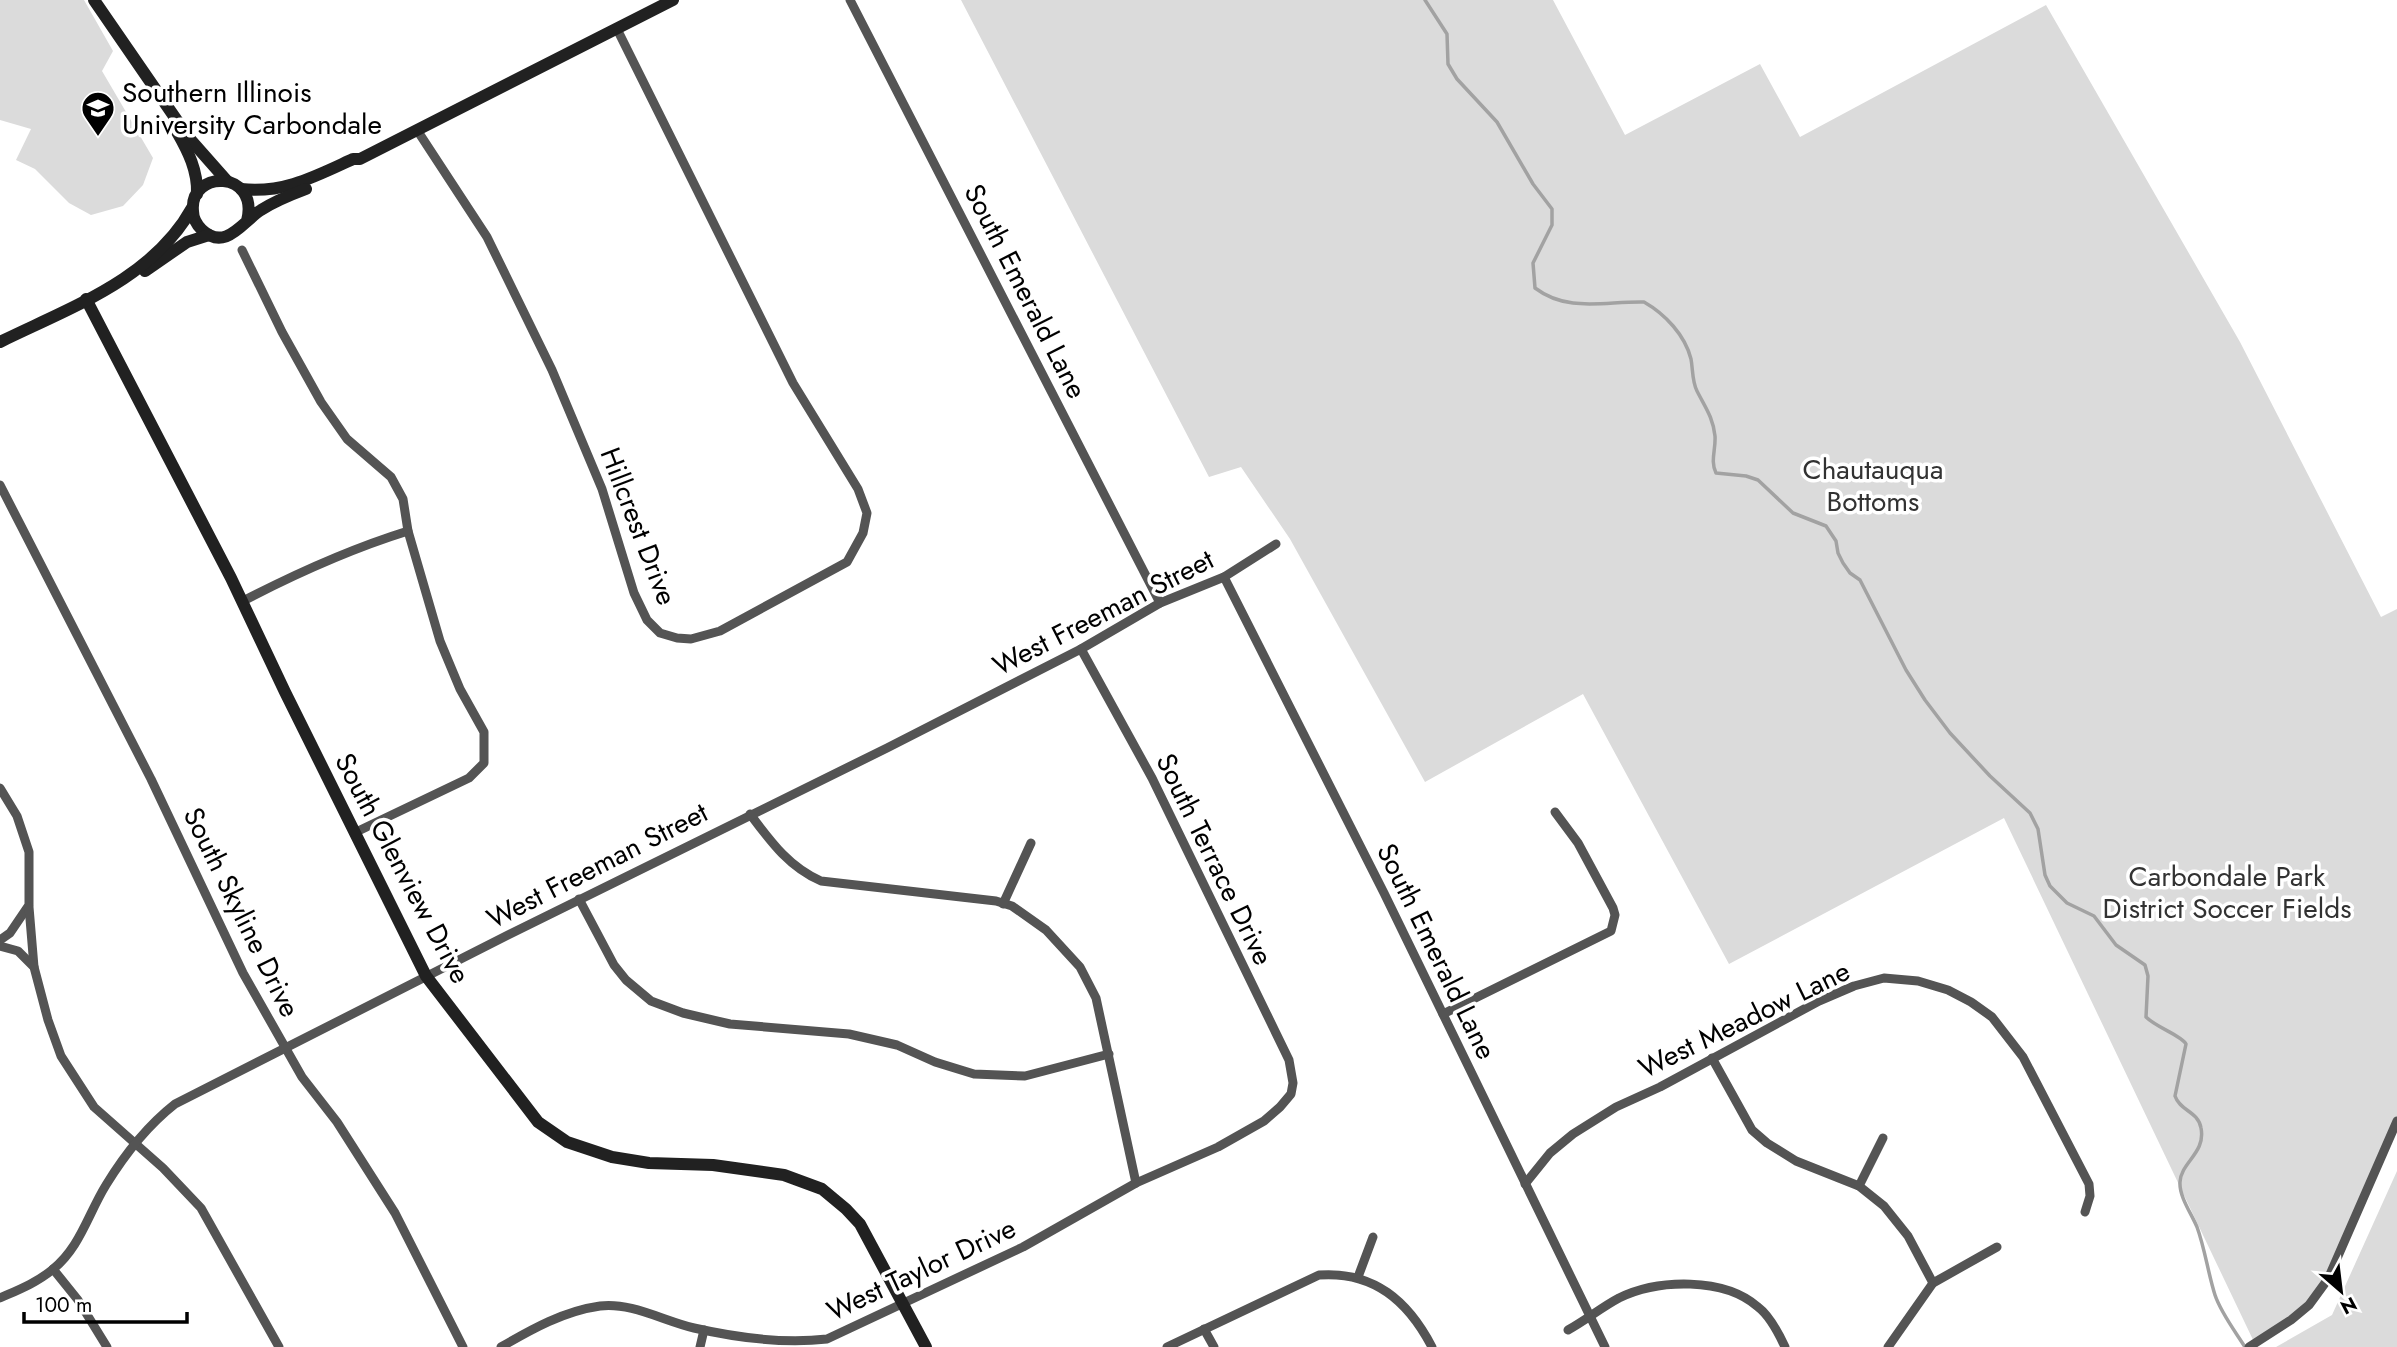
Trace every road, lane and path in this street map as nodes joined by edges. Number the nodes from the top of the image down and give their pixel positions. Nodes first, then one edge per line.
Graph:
1 (94, 0) edge
2 (673, 0) edge
3 (850, 0) edge
4 (617, 29) junction
5 (160, 97) junction
6 (417, 130) junction
7 (360, 159) junction
8 (227, 181) junction
9 (242, 189) junction
10 (197, 194) junction
11 (192, 208) junction
12 (247, 221) junction
13 (209, 235) junction
14 (242, 250) dead end
15 (116, 284) junction
16 (86, 299) junction
17 (0, 342) edge
18 (0, 485) edge
19 (408, 531) junction
20 (1276, 544) dead end
21 (1224, 577) junction
22 (243, 601) junction
23 (1160, 603) junction
24 (1081, 649) junction
25 (0, 788) edge
26 (1555, 812) dead end
27 (750, 814) junction
28 (354, 833) junction
29 (1031, 843) dead end
30 (579, 899) junction
31 (1003, 904) junction
32 (29, 905) junction
33 (0, 940) edge
34 (0, 946) edge
35 (34, 967) junction
36 (426, 976) junction
37 (1443, 1014) junction
38 (284, 1047) junction
39 (1110, 1054) junction
40 (1712, 1058) junction
41 (1291, 1094) joint
42 (2397, 1121) edge
43 (1883, 1138) dead end
44 (134, 1144) junction
45 (1136, 1183) junction
46 (1525, 1184) junction
47 (1859, 1186) junction
48 (2085, 1212) dead end
49 (1373, 1237) dead end
50 (1997, 1247) dead end
51 (53, 1269) junction
52 (1358, 1277) junction
53 (1933, 1283) junction
54 (0, 1298) edge
55 (903, 1303) junction
56 (1590, 1318) junction
57 (1204, 1329) junction
58 (704, 1330) junction
59 (1568, 1330) dead end
60 (107, 1347) edge
61 (279, 1347) edge
62 (463, 1347) edge
63 (501, 1347) edge
64 (700, 1347) edge
65 (926, 1347) edge
66 (1167, 1347) edge
67 (1214, 1347) edge
68 (1432, 1347) edge
69 (1605, 1347) edge
70 (1785, 1347) edge
71 (1888, 1347) edge
72 (2249, 1347) edge

1 - 5 street
2 - 4 street
3 - 23 street, South Emerald Lane
4 - 6 street
4 - 6 street, Hillcrest Drive
5 - 8 street
5 - 10 street
6 - 7 street
7 - 9 street
7 - 12 street
8 - 9 street
8 - 10 street
9 - 12 street
10 - 11 street
11 - 13 street
11 - 15 street
12 - 13 street
13 - 15 street
14 - 19 street
15 - 16 street
16 - 17 street
16 - 22 street, South Glenview Drive
18 - 38 street, South Skyline Drive
19 - 22 street
19 - 28 street
20 - 21 street, West Freeman Street
21 - 23 street, West Freeman Street
21 - 37 street, South Emerald Lane
22 - 28 street, South Glenview Drive
23 - 24 street, West Freeman Street
24 - 27 street, West Freeman Street
24 - 41 street, South Terrace Drive
25 - 32 street
26 - 37 street
27 - 30 street, West Freeman Street
27 - 31 street
28 - 36 street, South Glenview Drive
29 - 31 street
30 - 36 street, West Freeman Street
30 - 39 street
31 - 39 street
32 - 33 street
32 - 35 street
34 - 35 street
35 - 44 street
36 - 38 street, West Freeman Street
36 - 55 street, South Glenview Drive
37 - 46 street, South Emerald Lane
38 - 44 street, West Freeman Street
38 - 62 street, South Skyline Drive
39 - 45 street
40 - 46 street, West Meadow Lane
40 - 47 street
40 - 48 street, West Meadow Lane
41 - 45 street, West Taylor Drive
42 - 72 street
43 - 47 street
44 - 51 street, West Freeman Street
44 - 61 street
45 - 55 street, West Taylor Drive
46 - 56 street, South Emerald Lane
47 - 53 street
49 - 52 street
50 - 53 street
51 - 54 street, West Freeman Street
51 - 60 street
52 - 57 street
52 - 68 street
53 - 71 street
55 - 58 street, West Taylor Drive
55 - 65 street, South Glenview Drive
56 - 59 street
56 - 69 street, South Emerald Lane
56 - 70 street
57 - 66 street
57 - 67 street
58 - 63 street, West Taylor Drive
58 - 64 street

